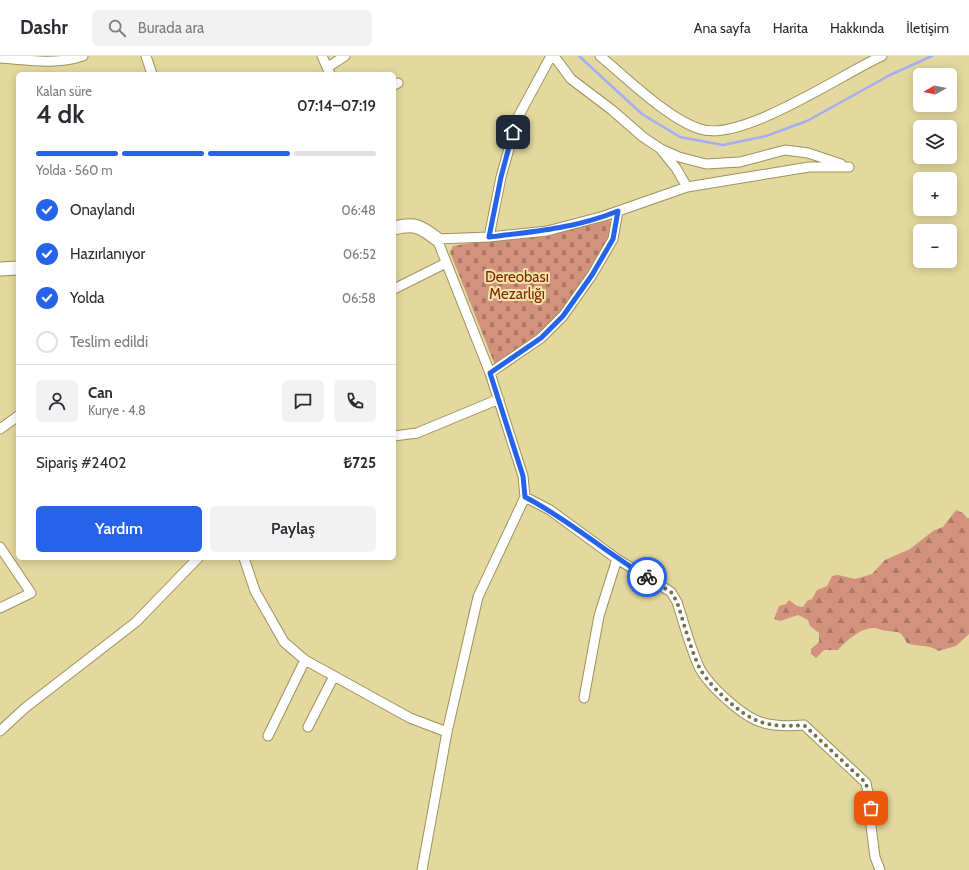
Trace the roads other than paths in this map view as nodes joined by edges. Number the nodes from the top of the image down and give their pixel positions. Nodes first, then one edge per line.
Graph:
1 (83, 56) edge
2 (146, 56) edge
3 (322, 56) edge
4 (345, 56) edge
5 (552, 56) edge
6 (600, 56) edge
7 (882, 56) edge
8 (0, 58) edge
9 (329, 70) edge
10 (151, 72) edge
11 (661, 149) junction
12 (687, 187) junction
13 (618, 211) junction
14 (396, 228) edge
15 (489, 237) junction
16 (437, 239) junction
17 (446, 263) junction
18 (16, 268) edge
19 (0, 269) edge
20 (396, 288) edge
21 (490, 373) junction
22 (499, 399) junction
23 (16, 417) edge
24 (0, 429) edge
25 (396, 436) edge
26 (525, 497) junction
27 (0, 546) edge
28 (617, 559) junction
29 (196, 560) edge
30 (245, 560) edge
31 (0, 608) edge
32 (305, 660) junction
33 (334, 676) junction
34 (584, 698) dead end
35 (308, 727) dead end
36 (0, 731) edge
37 (446, 732) junction
38 (268, 736) dead end
39 (422, 870) edge
40 (880, 870) edge

1 - 8 street
2 - 10 street
3 - 9 street
4 - 9 street
5 - 11 street
5 - 15 street
6 - 7 street
11 - 12 street
11 - 12 street
12 - 13 street
13 - 15 street
13 - 21 street
14 - 16 street
15 - 16 street
16 - 17 street
17 - 20 street
17 - 21 street
18 - 19 street
21 - 22 street
22 - 25 street
22 - 26 street
23 - 24 street
26 - 28 street
26 - 37 street
27 - 31 street
28 - 34 street
28 - 40 street
29 - 36 street
30 - 32 street
32 - 33 street
32 - 38 street
33 - 35 street
33 - 37 street
37 - 39 street

